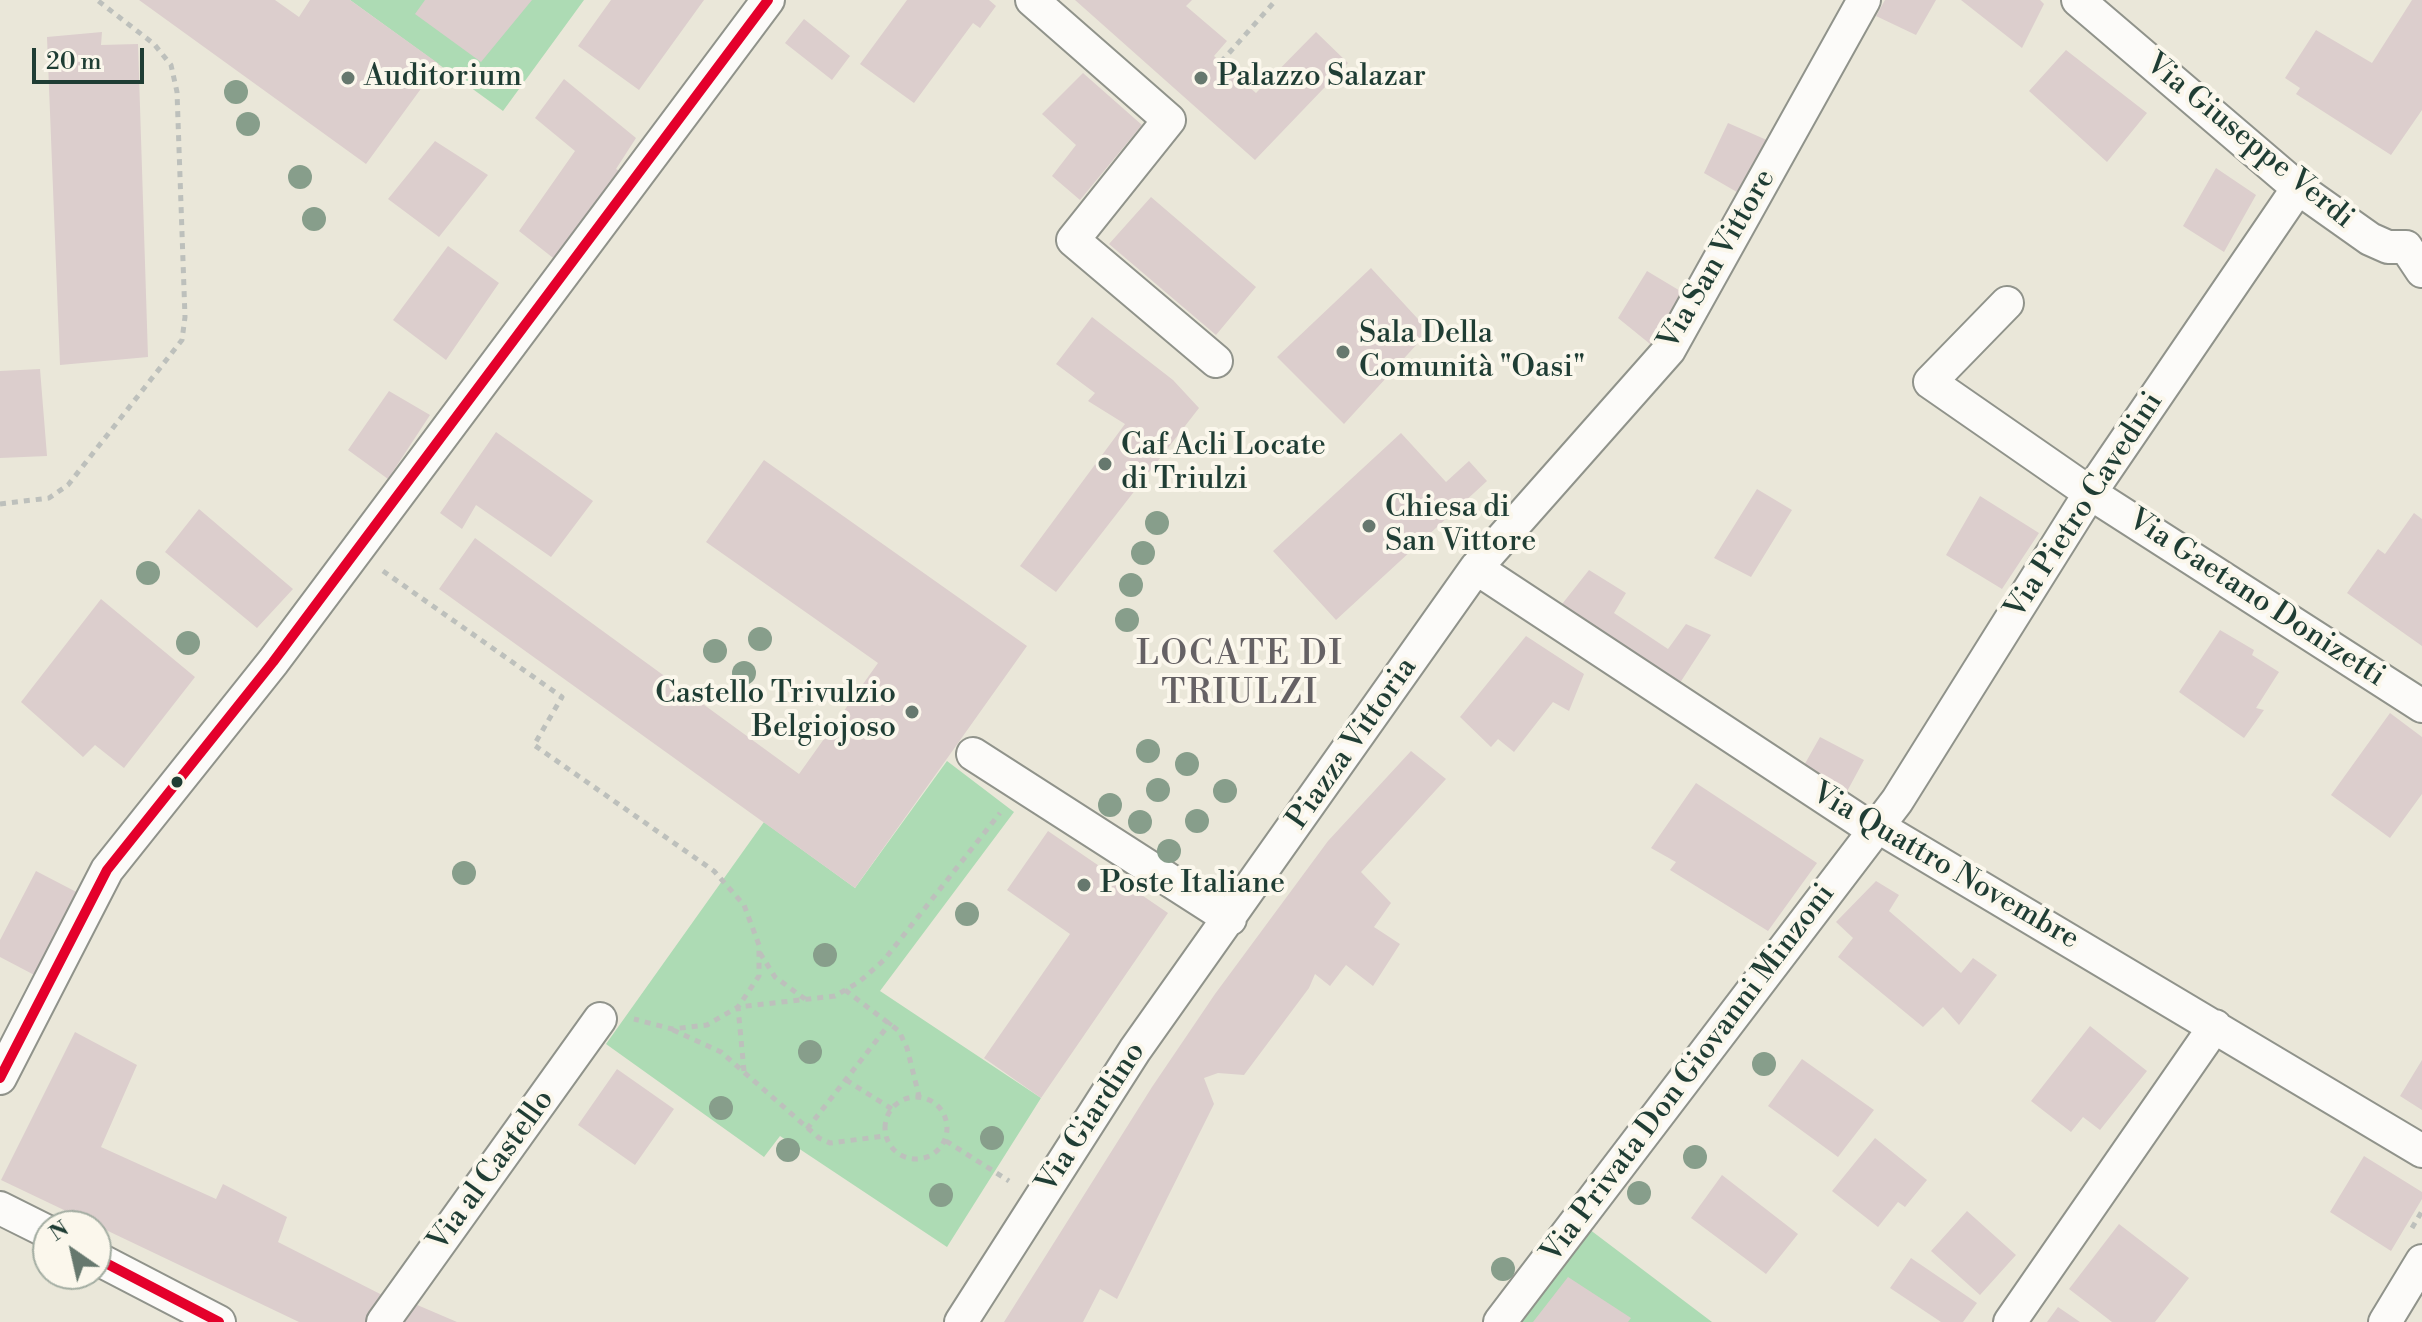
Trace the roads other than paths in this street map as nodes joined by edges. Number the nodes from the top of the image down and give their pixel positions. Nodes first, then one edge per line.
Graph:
1 (768, 0) edge
2 (1032, 0) edge
3 (1864, 0) edge
4 (2078, 0) edge
5 (2298, 188) junction
6 (2417, 251) edge
7 (2007, 303) dead end
8 (1216, 361) dead end
9 (2090, 493) junction
10 (1476, 568) junction
11 (2422, 706) edge
12 (973, 754) dead end
13 (1877, 826) junction
14 (1230, 919) junction
15 (600, 1019) road end
16 (2215, 1026) junction
17 (0, 1078) edge
18 (2422, 1151) edge
19 (0, 1208) edge
20 (32, 1224) edge
21 (2422, 1261) edge
22 (112, 1266) edge
23 (219, 1322) edge
24 (383, 1322) edge
25 (961, 1322) edge
26 (1500, 1322) edge
27 (2010, 1322) edge
28 (2385, 1322) edge

1 - 17 street
2 - 8 street
3 - 10 street, Via San Vittore
4 - 5 street, Via Giuseppe Verdi
5 - 6 street, Via Giuseppe Verdi
5 - 9 street, Via Pietro Cavedini
7 - 9 street, Via Gaetano Donizetti
9 - 11 street, Via Gaetano Donizetti
9 - 13 street, Via Pietro Cavedini
10 - 13 street, Via Quattro Novembre
10 - 14 street, Piazza Vittoria
12 - 14 street
13 - 16 street, Via Quattro Novembre
13 - 26 street, Via Privata Don Giovanni Minzoni
14 - 25 street, Via Giardino
15 - 24 street, Via al Castello
16 - 18 street, Via Quattro Novembre
16 - 27 street
19 - 20 street
21 - 28 street
22 - 23 street

